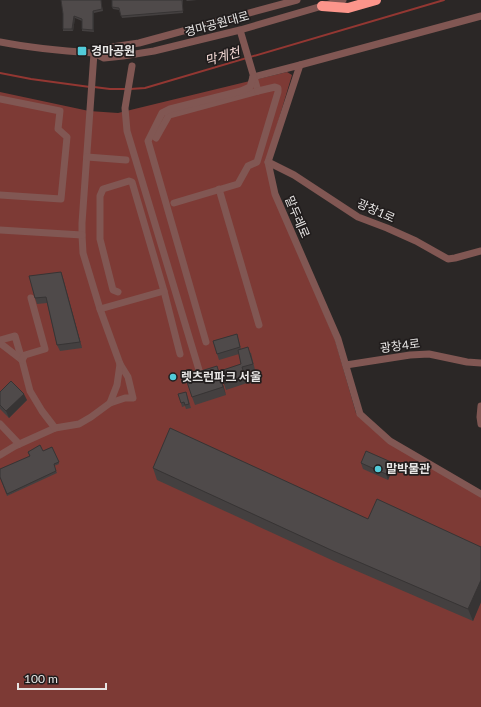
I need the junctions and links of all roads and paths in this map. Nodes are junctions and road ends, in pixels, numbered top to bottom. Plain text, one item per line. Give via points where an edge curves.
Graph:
1 (297, 0) edge
2 (343, 0) edge
3 (376, 0) edge
4 (322, 6) junction
5 (481, 16) edge
6 (240, 30) junction
7 (0, 42) edge
8 (94, 53) junction
9 (300, 65) junction
10 (132, 66) dead end
11 (253, 74) junction
12 (258, 91) junction
13 (0, 99) edge
14 (156, 138) dead end
15 (87, 157) junction
16 (126, 160) dead end
17 (268, 162) junction
18 (219, 189) junction
19 (0, 195) edge
20 (174, 202) dead end
21 (0, 230) edge
22 (82, 235) junction
23 (481, 251) edge
24 (164, 291) junction
25 (118, 292) dead end
26 (31, 298) dead end
27 (100, 310) junction
28 (260, 325) dead end
29 (0, 342) edge
30 (206, 342) dead end
31 (180, 354) dead end
32 (22, 360) junction
33 (481, 363) edge
34 (120, 364) junction
35 (346, 365) junction
36 (202, 380) edge
37 (110, 404) junction
38 (481, 406) edge
39 (0, 424) edge
40 (481, 424) edge
41 (55, 428) junction
42 (19, 444) junction
43 (0, 455) edge
44 (481, 494) edge

1 - 8 street, 경마공원대로 via 154,39 105,48
2 - 4 street, 경마공원대로
3 - 4 highway via 348,8
4 - 6 street, 경마공원대로
5 - 9 street
6 - 8 street, 경마공원대로 via 139,54 104,58
6 - 11 street
7 - 8 street, 경마공원대로
8 - 15 street
9 - 11 street
9 - 17 street
10 - 36 street via 126,108 127,131
11 - 12 street
11 - 30 street via 250,87 162,113 148,141
12 - 14 street via 169,115
12 - 18 street via 278,88 258,162 248,166 238,184
13 - 19 street via 60,111 58,129 66,137 61,199
15 - 16 street
15 - 22 street
17 - 23 street, 광창1로 via 294,175 358,217 409,238 448,259
17 - 35 street, 말두레로 via 275,194 338,339
18 - 20 street
18 - 28 street
21 - 22 street
22 - 27 street via 83,253
24 - 25 street via 132,182 129,181 103,189 100,196 100,239 113,290
24 - 27 street
24 - 31 street
26 - 32 street via 45,349 25,355
27 - 34 street
29 - 32 street
29 - 32 street via 15,336
32 - 41 street via 30,391
33 - 35 street, 광창4로 via 429,354
34 - 37 street via 117,386
34 - 37 street via 128,377 133,398 125,398
35 - 44 street, 말두레로 via 360,414 390,441
37 - 41 street via 79,424
38 - 40 street
39 - 42 street
41 - 42 street
42 - 43 street

